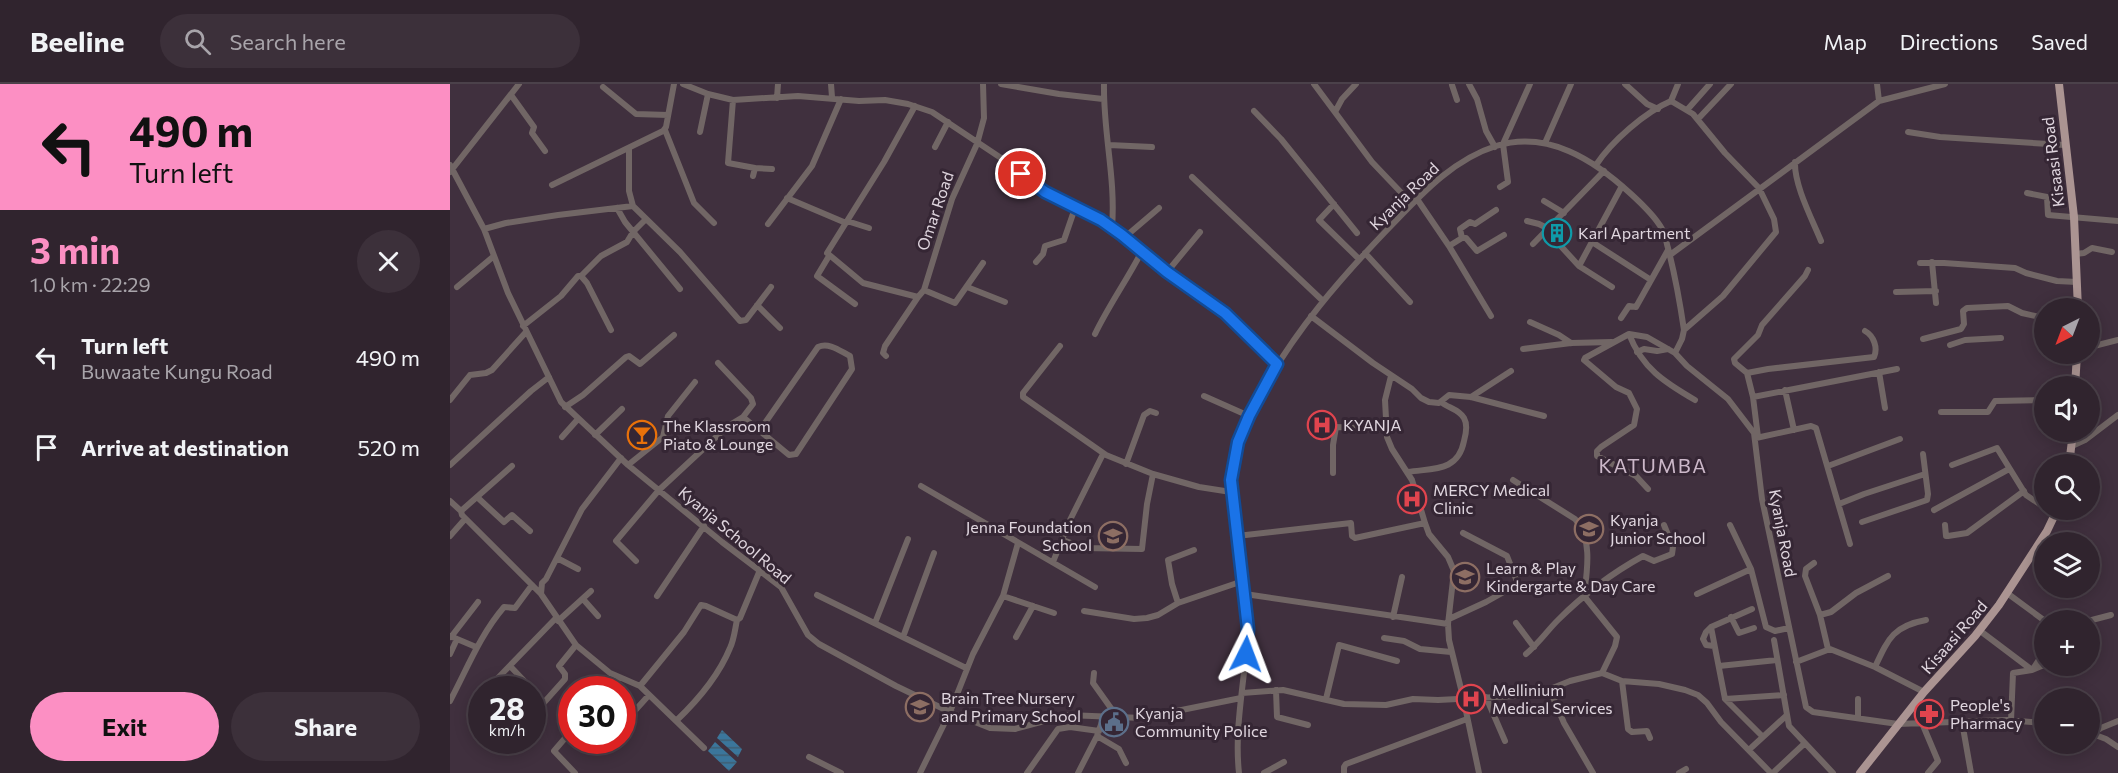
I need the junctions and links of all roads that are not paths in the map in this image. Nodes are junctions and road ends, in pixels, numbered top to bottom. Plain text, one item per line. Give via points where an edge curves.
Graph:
1 (519, 84) edge
2 (675, 84) edge
3 (683, 84) edge
4 (778, 84) edge
5 (831, 84) edge
6 (983, 84) edge
7 (1001, 84) edge
8 (1104, 84) edge
9 (1314, 84) edge
10 (1356, 84) edge
11 (1454, 84) edge
12 (1469, 84) edge
13 (1530, 84) edge
14 (1572, 84) edge
15 (1625, 84) edge
16 (1678, 84) edge
17 (1710, 84) edge
18 (1731, 84) edge
19 (1877, 84) edge
20 (1945, 84) edge
21 (2059, 84) edge
22 (603, 87) dead end
23 (699, 87) edge
24 (708, 94) junction
25 (511, 95) junction
26 (832, 97) junction
27 (777, 98) junction
28 (841, 99) junction
29 (1103, 99) junction
30 (733, 100) junction
31 (1457, 100) dead end
32 (1671, 101) junction
33 (1879, 101) junction
34 (1647, 104) junction
35 (915, 106) junction
36 (1658, 109) junction
37 (1687, 110) junction
38 (1254, 111) dead end
39 (1335, 112) junction
40 (668, 115) junction
41 (1643, 119) junction
42 (1698, 119) junction
43 (948, 122) junction
44 (665, 130) junction
45 (700, 132) dead end
46 (1908, 132) dead end
47 (1545, 143) junction
48 (977, 144) junction
49 (1503, 144) junction
50 (2065, 144) junction
51 (1109, 145) junction
52 (935, 147) dead end
53 (1152, 147) dead end
54 (1495, 147) junction
55 (629, 149) junction
56 (545, 151) dead end
57 (1795, 162) junction
58 (1596, 165) junction
59 (755, 168) junction
60 (451, 169) edge
61 (772, 169) dead end
62 (1604, 171) junction
63 (753, 176) dead end
64 (1192, 177) dead end
65 (552, 185) dead end
66 (1622, 186) junction
67 (1500, 187) dead end
68 (1759, 188) junction
69 (2027, 193) dead end
70 (787, 198) junction
71 (1544, 201) dead end
72 (1414, 202) junction
73 (1334, 204) junction
74 (633, 206) junction
75 (1159, 207) dead end
76 (617, 208) junction
77 (1076, 208) junction
78 (1496, 210) dead end
79 (1564, 213) junction
80 (2074, 217) junction
81 (646, 219) junction
82 (1527, 221) dead end
83 (2118, 221) edge
84 (847, 222) junction
85 (714, 223) dead end
86 (768, 224) dead end
87 (1112, 227) junction
88 (869, 228) dead end
89 (484, 229) junction
90 (1548, 230) junction
91 (633, 232) junction
92 (1200, 232) dead end
93 (1357, 233) dead end
94 (1504, 236) dead end
95 (1125, 237) junction
96 (1461, 238) junction
97 (1821, 241) dead end
98 (1592, 242) junction
99 (1533, 244) dead end
100 (1449, 246) junction
101 (1142, 251) junction
102 (2112, 252) dead end
103 (1365, 253) junction
104 (1669, 253) junction
105 (2075, 254) junction
106 (494, 256) junction
107 (829, 256) junction
108 (1359, 259) junction
109 (983, 262) dead end
110 (1036, 262) dead end
111 (1932, 262) junction
112 (1920, 263) dead end
113 (1579, 266) junction
114 (1808, 270) dead end
115 (1167, 272) junction
116 (581, 276) junction
117 (1651, 280) junction
118 (2077, 282) junction
119 (457, 287) dead end
120 (771, 287) dead end
121 (967, 287) junction
122 (1612, 287) dead end
123 (680, 289) dead end
124 (924, 290) junction
125 (1936, 291) junction
126 (1896, 292) dead end
127 (918, 297) junction
128 (2078, 298) edge
129 (1323, 301) junction
130 (1005, 302) dead end
131 (1410, 302) dead end
132 (855, 303) dead end
133 (1936, 303) dead end
134 (757, 305) junction
135 (1311, 316) junction
136 (1491, 316) dead end
137 (2034, 316) edge
138 (1621, 318) dead end
139 (1530, 322) dead end
140 (780, 328) dead end
141 (1961, 328) junction
142 (524, 329) junction
143 (611, 330) dead end
144 (1684, 330) junction
145 (1865, 331) dead end
146 (1095, 334) dead end
147 (1629, 334) junction
148 (674, 335) dead end
149 (2001, 338) dead end
150 (1923, 339) dead end
151 (1965, 340) junction
152 (2118, 340) edge
153 (1613, 342) junction
154 (1571, 343) junction
155 (2100, 344) edge
156 (1950, 345) dead end
157 (1060, 346) dead end
158 (1668, 349) junction
159 (1523, 350) dead end
160 (1637, 352) junction
161 (1675, 353) junction
162 (886, 356) dead end
163 (1874, 357) junction
164 (718, 363) dead end
165 (1277, 364) junction
166 (1897, 369) dead end
167 (1510, 371) dead end
168 (1877, 372) junction
169 (1747, 373) junction
170 (1392, 376) junction
171 (549, 377) junction
172 (695, 382) dead end
173 (1785, 390) junction
174 (1204, 396) dead end
175 (1471, 397) junction
176 (1753, 397) junction
177 (450, 400) edge
178 (1695, 400) dead end
179 (2034, 400) edge
180 (1441, 402) junction
181 (565, 406) junction
182 (1885, 408) dead end
183 (622, 409) dead end
184 (1941, 412) dead end
185 (1156, 413) dead end
186 (2118, 415) edge
187 (1249, 416) junction
188 (1544, 416) dead end
189 (743, 417) junction
190 (578, 419) junction
191 (1385, 429) junction
192 (760, 430) junction
193 (1794, 430) junction
194 (595, 435) junction
195 (562, 437) dead end
196 (1757, 437) junction
197 (1900, 439) dead end
198 (2072, 442) edge
199 (2072, 446) junction
200 (1103, 454) junction
201 (1923, 454) dead end
202 (2071, 454) edge
203 (621, 458) junction
204 (1126, 464) junction
205 (450, 465) edge
206 (628, 465) junction
207 (1952, 465) dead end
208 (512, 466) dead end
209 (1828, 466) junction
210 (2009, 469) junction
211 (1408, 472) junction
212 (1333, 473) dead end
213 (1154, 474) junction
214 (1925, 474) junction
215 (1513, 480) dead end
216 (921, 486) dead end
217 (1648, 489) dead end
218 (659, 490) junction
219 (2024, 491) junction
220 (1231, 492) junction
221 (477, 497) junction
222 (450, 501) edge
223 (2034, 501) edge
224 (1839, 504) junction
225 (1934, 510) dead end
226 (461, 511) junction
227 (465, 519) junction
228 (2051, 520) edge
229 (1862, 522) dead end
230 (1425, 523) junction
231 (1664, 525) dead end
232 (1730, 525) dead end
233 (1945, 525) dead end
234 (704, 526) junction
235 (530, 531) dead end
236 (1463, 533) dead end
237 (450, 536) edge
238 (1237, 536) junction
239 (908, 539) dead end
240 (1063, 540) junction
241 (1018, 543) junction
242 (1850, 544) dead end
243 (1194, 550) dead end
244 (934, 553) dead end
245 (557, 558) junction
246 (636, 561) dead end
247 (1053, 562) junction
248 (1814, 563) dead end
249 (578, 569) dead end
250 (1751, 569) junction
251 (760, 570) junction
252 (1888, 576) dead end
253 (1402, 577) dead end
254 (1243, 581) junction
255 (532, 585) junction
256 (1095, 587) dead end
257 (591, 591) dead end
258 (2007, 593) junction
259 (541, 594) junction
260 (1245, 594) junction
261 (1697, 594) dead end
262 (817, 595) dead end
263 (657, 596) dead end
264 (1003, 596) junction
265 (1584, 596) junction
266 (583, 598) junction
267 (478, 602) dead end
268 (1178, 603) junction
269 (1033, 606) junction
270 (1752, 609) dead end
271 (1084, 611) dead end
272 (1054, 613) dead end
273 (2034, 613) edge
274 (1820, 615) junction
275 (2111, 615) dead end
276 (598, 616) dead end
277 (1393, 617) junction
278 (1731, 617) junction
279 (2100, 618) edge
280 (557, 619) junction
281 (737, 620) junction
282 (1926, 620) dead end
283 (1449, 621) junction
284 (875, 623) junction
285 (1516, 623) dead end
286 (1712, 627) junction
287 (1754, 628) dead end
288 (1789, 628) junction
289 (1979, 630) junction
290 (453, 637) edge
291 (903, 637) junction
292 (1016, 637) dead end
293 (1384, 638) dead end
294 (1774, 640) dead end
295 (576, 645) junction
296 (1714, 645) junction
297 (476, 647) junction
298 (1534, 647) junction
299 (1828, 649) junction
300 (1451, 652) junction
301 (450, 654) edge
302 (1526, 654) dead end
303 (1777, 660) junction
304 (1397, 661) dead end
305 (1796, 662) junction
306 (510, 666) junction
307 (1719, 666) junction
308 (1875, 666) junction
309 (2034, 667) edge
310 (966, 668) junction
311 (2032, 670) junction
312 (1094, 673) dead end
313 (1602, 673) junction
314 (500, 676) edge
315 (520, 676) edge
316 (616, 676) edge
317 (1622, 681) junction
318 (636, 684) edge
319 (640, 686) junction
320 (1276, 690) junction
321 (1550, 690) junction
322 (1924, 692) junction
323 (649, 695) junction
324 (1784, 695) junction
325 (1242, 696) junction
326 (1463, 697) junction
327 (1486, 697) junction
328 (1326, 699) junction
329 (1725, 699) junction
330 (1858, 699) dead end
331 (546, 700) edge
332 (450, 701) edge
333 (636, 709) edge
334 (950, 712) junction
335 (1787, 715) junction
336 (1104, 716) junction
337 (1118, 718) junction
338 (1858, 718) junction
339 (1467, 719) junction
340 (2011, 721) junction
341 (2118, 721) edge
342 (676, 722) junction
343 (1962, 722) junction
344 (2034, 722) edge
345 (1922, 723) junction
346 (1898, 724) junction
347 (1308, 725) dead end
348 (2100, 729) edge
349 (1098, 734) junction
350 (1763, 736) junction
351 (1650, 738) dead end
352 (2100, 738) edge
353 (1505, 741) dead end
354 (1805, 743) junction
355 (558, 746) edge
356 (1752, 747) dead end
357 (2118, 747) edge
358 (704, 748) dead end
359 (809, 757) dead end
360 (1284, 762) dead end
361 (1126, 763) dead end
362 (1686, 769) dead end
363 (1828, 771) edge
364 (1773, 772) edge
365 (575, 773) edge
366 (841, 773) edge
367 (920, 773) edge
368 (1027, 773) edge
369 (1078, 773) edge
370 (1239, 773) edge
371 (1264, 773) edge
372 (1344, 773) edge
373 (1479, 773) edge
374 (1593, 773) edge
375 (1679, 773) edge
376 (1860, 773) edge
377 (1928, 773) edge
378 (1971, 773) edge

1 - 25 street
2 - 40 street
3 - 23 street
4 - 27 street
5 - 26 street
6 - 48 street, Omar Road via 984,118
7 - 29 street
8 - 29 street
9 - 39 street
10 - 39 street
11 - 31 street
12 - 54 street via 1485,131
13 - 49 street
14 - 47 street
15 - 34 street
16 - 32 street
17 - 37 street
18 - 42 street
19 - 33 street
20 - 33 street
21 - 50 main road, Kisaasi Road
22 - 40 street via 636,114
23 - 24 street
24 - 30 street
24 - 45 street
25 - 56 street via 534,127 532,133
25 - 60 street
26 - 27 street
26 - 28 street
27 - 30 street
28 - 35 street via 885,100
28 - 70 street via 812,166
29 - 51 street
30 - 59 street via 728,163
32 - 36 street
32 - 37 street
33 - 57 street
34 - 36 street
34 - 41 street
35 - 43 street
35 - 84 street
36 - 41 street
37 - 42 street
38 - 73 street
39 - 72 street via 1372,162
40 - 44 street
41 - 58 street via 1607,149
42 - 68 street
43 - 48 street
43 - 52 street
44 - 55 street
44 - 85 street via 694,203
46 - 50 street
47 - 49 street, Kyanja Road
47 - 58 street, Kyanja Road
48 - 77 street via 1045,192
48 - 124 street, Omar Road via 952,199
49 - 54 street, Kyanja Road
49 - 67 street via 1508,182
50 - 80 main road, Kisaasi Road
51 - 53 street
51 - 87 street via 1114,194
54 - 72 street, Kyanja Road via 1447,172
55 - 65 street
55 - 74 street
57 - 68 street
57 - 97 street
58 - 62 street, Kyanja Road
59 - 61 street
59 - 63 street
60 - 89 street, Kyanja School Road
62 - 66 street, Kyanja Road
62 - 79 street
64 - 129 street
66 - 98 street
66 - 104 street, Kyanja Road via 1658,223
68 - 104 street
68 - 144 street via 1776,232 1724,296
69 - 80 street via 2046,196 2048,215
70 - 84 street
70 - 86 street
71 - 79 street
72 - 100 street
72 - 103 street, Kyanja Road
73 - 93 street
73 - 108 street via 1319,220
74 - 76 street
74 - 81 street
75 - 95 street
76 - 89 street
76 - 91 street
77 - 87 street
77 - 110 street via 1064,240 1045,246
78 - 96 street via 1460,229
79 - 90 street
80 - 83 street
80 - 105 main road, Kisaasi Road
81 - 91 street
81 - 134 street via 740,321 746,320
82 - 90 street
84 - 88 street
84 - 107 street
87 - 95 street
89 - 106 street, Kyanja School Road
90 - 99 street
90 - 113 street
91 - 116 street via 627,242 601,256
91 - 123 street
92 - 115 street
94 - 96 street via 1477,251 1466,238
95 - 101 street
96 - 100 street
98 - 113 street
98 - 117 street
100 - 136 street
101 - 115 street
101 - 146 street
102 - 105 street via 2092,248
103 - 108 street, Kyanja Road
103 - 131 street
104 - 117 street
104 - 144 street, Kyanja Road
105 - 118 main road, Kisaasi Road
106 - 119 street
106 - 142 street, Kyanja School Road
107 - 127 street via 864,283
107 - 132 street via 817,276
108 - 129 street, Kyanja Road
109 - 121 street
111 - 112 street
111 - 118 street via 2015,268 2057,281
111 - 125 street
113 - 122 street
114 - 169 street via 1758,335 1735,357 1735,363
115 - 165 street via 1225,313
116 - 142 street
116 - 143 street
117 - 138 street via 1636,307 1629,306
118 - 128 main road, Kisaasi Road
120 - 134 street
121 - 124 street via 955,303
121 - 130 street
124 - 127 street
125 - 126 street
125 - 133 street
127 - 162 street via 885,346
129 - 135 street, Kyanja Road
134 - 140 street
135 - 165 street, Kyanja Road
135 - 170 street
137 - 141 street via 2008,306 1967,308
139 - 154 street
141 - 150 street
141 - 151 street
142 - 171 street, Kyanja School Road
142 - 177 street via 492,370 470,375
144 - 161 street
145 - 163 street via 1875,345
147 - 153 street
147 - 158 street, Kyanja Road via 1647,337
147 - 160 street
148 - 181 street via 640,364 626,357 583,396
149 - 151 street
151 - 156 street
152 - 155 street
153 - 154 street
153 - 217 street via 1584,360 1632,396 1637,418 1629,429 1597,453 1636,476
154 - 159 street
157 - 200 street via 1022,396
158 - 160 street
158 - 161 street, Kyanja Road
160 - 178 street via 1662,379
161 - 196 street, Kyanja Road via 1728,399
163 - 168 street
163 - 169 street
164 - 189 street via 753,401
165 - 187 street, Kyanja Road
166 - 168 street
167 - 175 street
168 - 173 street
168 - 182 street
169 - 176 street
170 - 180 street via 1425,400
170 - 191 street via 1386,393
171 - 181 street, Kyanja School Road
171 - 205 street
172 - 206 street via 668,416 663,437
173 - 176 street
173 - 193 street
174 - 187 street
175 - 180 street via 1449,395
175 - 188 street
176 - 196 street
179 - 184 street via 1995,401 1988,412
180 - 211 street via 1461,413 1466,421 1462,451 1449,465
181 - 190 street, Kyanja School Road
183 - 194 street
185 - 204 street via 1144,415
186 - 199 street
187 - 220 street, Kyanja Road via 1238,442
189 - 192 street
189 - 218 street via 728,426
190 - 194 street, Kyanja School Road
190 - 195 street
191 - 211 street via 1389,444
191 - 212 street via 1336,427
192 - 192 street via 818,348 829,345 850,356 852,369 796,454 789,455
193 - 196 street
193 - 209 street via 1816,428
194 - 203 street, Kyanja School Road
196 - 288 street, Kyanja Road via 1762,499
197 - 209 street
198 - 199 main road
199 - 202 main road
200 - 204 street
200 - 240 street
201 - 214 street
203 - 206 street, Kyanja School Road
203 - 245 street via 582,509
204 - 213 street
206 - 218 street, Kyanja School Road
207 - 210 street via 1996,447
208 - 221 street
209 - 224 street
210 - 219 street
210 - 225 street
211 - 230 street
213 - 220 street
213 - 240 street via 1142,550 1084,548
214 - 224 street
214 - 229 street via 1928,500
215 - 265 street via 1580,523 1587,548
216 - 241 street
218 - 234 street, Kyanja School Road
218 - 246 street via 616,540
219 - 223 street
219 - 233 street via 1967,533 1946,536
220 - 238 street, Kyanja Road
221 - 226 street
221 - 235 street via 504,522 512,515
222 - 226 street
224 - 242 street
226 - 227 street
227 - 237 street
227 - 255 street
228 - 258 main road, Kisaasi Road
230 - 238 street via 1355,538 1350,523
230 - 283 street via 1453,567
231 - 265 street via 1672,554 1654,561 1643,556
232 - 250 street
234 - 251 street, Kyanja School Road
234 - 263 street
236 - 283 street via 1507,556 1518,584
238 - 254 street, Kyanja Road
239 - 284 street
240 - 247 street
241 - 247 street
241 - 264 street
243 - 268 street via 1168,560
244 - 291 street
245 - 249 street
245 - 259 street via 542,583
247 - 256 street
248 - 274 street via 1806,569 1805,576
250 - 261 street
250 - 288 street via 1766,627 1775,631
251 - 281 street
251 - 334 street, Kyanja School Road via 784,590 813,640
252 - 274 street
253 - 277 street
254 - 260 street, Kyanja Road
254 - 268 street
255 - 259 street
255 - 297 street via 515,608 502,608
257 - 266 street
258 - 273 street
258 - 289 main road, Kisaasi Road
259 - 280 street
260 - 277 street
260 - 325 street, Kyanja Road via 1248,635
262 - 284 street
264 - 269 street
264 - 310 street
265 - 298 street
265 - 313 street via 1617,637
266 - 276 street
266 - 280 street
267 - 290 street
268 - 271 street via 1158,615 1140,619
269 - 272 street
269 - 292 street
270 - 278 street
274 - 299 street
275 - 279 street
277 - 283 street
278 - 286 street
278 - 287 street via 1739,633
280 - 295 street
280 - 306 street
281 - 319 street via 700,605 684,632
281 - 342 street via 731,647 716,674
282 - 308 street via 1897,631
283 - 300 street
284 - 291 street
285 - 298 street
286 - 296 street
286 - 296 street via 1702,639 1706,645
288 - 305 street, Kyanja Road
289 - 311 street
289 - 322 main road, Kisaasi Road
290 - 297 street
290 - 301 street
291 - 310 street
293 - 300 street via 1425,650
294 - 303 street
295 - 316 street
295 - 331 street via 559,666 565,679
296 - 307 street
297 - 332 street
298 - 302 street
299 - 305 street
299 - 308 street
300 - 326 street
303 - 307 street
303 - 324 street
304 - 328 street via 1339,645
305 - 338 street, Kyanja Road via 1806,707 1813,712
306 - 314 street
306 - 315 street
307 - 329 street
308 - 322 street
309 - 311 street
310 - 334 street
311 - 340 street via 2013,673
312 - 337 street via 1095,686
313 - 317 street
313 - 321 street, Kyanja School Road
317 - 351 street via 1628,729 1647,731
317 - 364 street via 1659,684 1698,695 1721,723
318 - 319 street
319 - 323 street
320 - 325 street, Kyanja School Road
320 - 328 street, Kyanja School Road
320 - 347 street via 1277,717
321 - 327 street, Kyanja School Road via 1535,695
321 - 374 street
322 - 346 main road, Kisaasi Road
323 - 333 street
323 - 342 street
324 - 329 street
324 - 335 street
325 - 337 street, Kyanja School Road via 1142,718
325 - 370 street, Kyanja Road
326 - 327 street, Kyanja School Road
326 - 328 street, Kyanja School Road via 1413,699 1386,705 1351,705
326 - 339 street
327 - 353 street
329 - 350 street
330 - 338 street
334 - 336 street, Kyanja School Road via 978,724 1008,730 1056,716
334 - 367 street
335 - 350 street
335 - 354 street via 1789,726
336 - 337 street, Kyanja School Road
336 - 349 street
338 - 346 street, Kyanja Road
339 - 372 street via 1346,764
339 - 373 street
340 - 343 street, Kyanja Road
340 - 344 street, Kyanja Road
341 - 348 street
342 - 358 street
343 - 345 street, Kyanja Road
343 - 378 street
345 - 346 street, Kyanja Road
345 - 377 street via 1938,761
346 - 376 main road, Kisaasi Road
349 - 361 street via 1119,749
349 - 368 street via 1070,727 1058,729
349 - 369 street
350 - 356 street
352 - 357 street
354 - 363 street
354 - 364 street
355 - 365 street via 554,751
359 - 366 street
360 - 371 street
362 - 375 street

